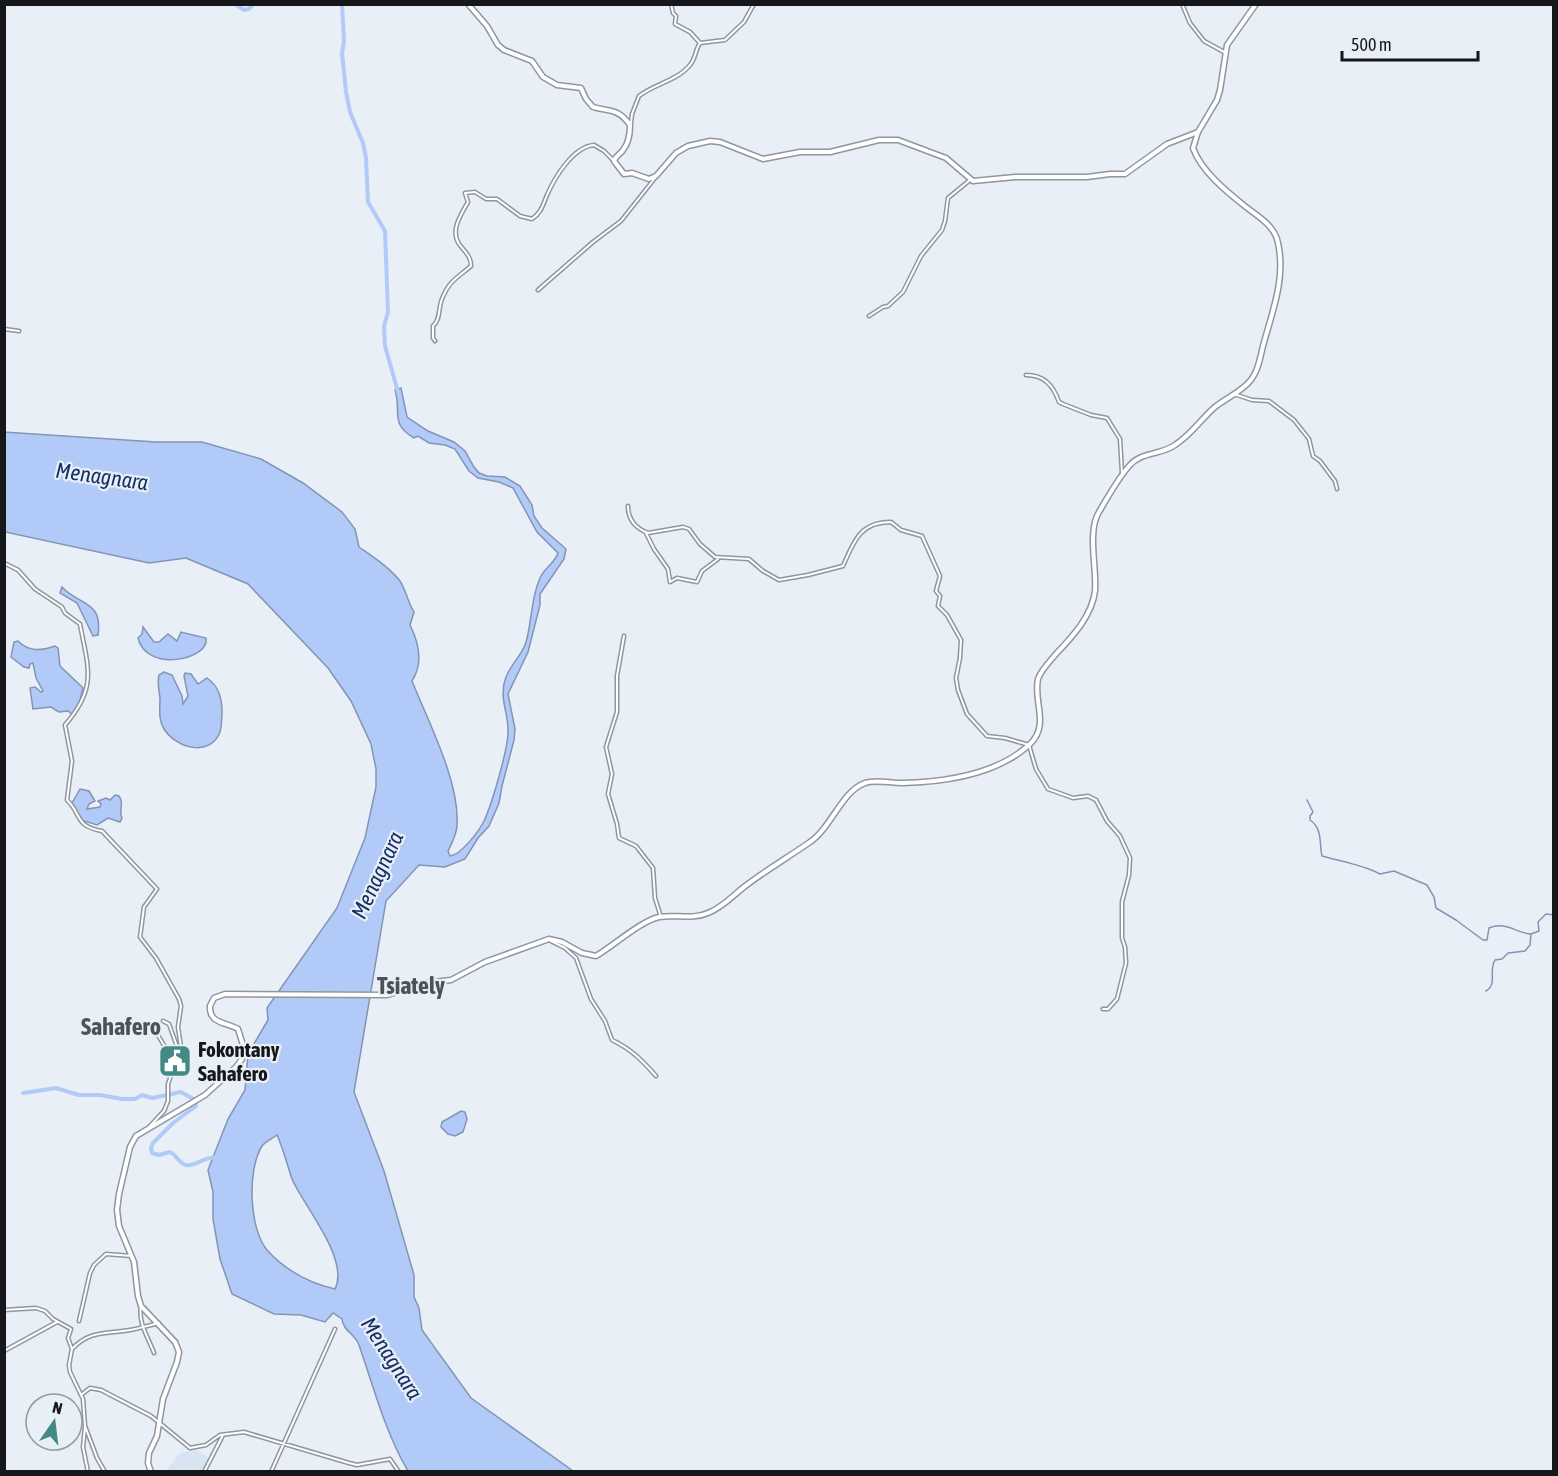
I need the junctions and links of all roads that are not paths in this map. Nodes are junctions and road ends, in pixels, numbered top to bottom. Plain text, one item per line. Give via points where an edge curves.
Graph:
1 (468, 4) edge
2 (671, 4) edge
3 (754, 4) edge
4 (1182, 4) edge
5 (1256, 4) edge
6 (700, 43) junction
7 (1226, 53) junction
8 (630, 125) junction
9 (1198, 132) junction
10 (614, 161) junction
11 (656, 176) junction
12 (970, 180) junction
13 (538, 290) dead end
14 (869, 316) dead end
15 (4, 329) edge
16 (19, 331) dead end
17 (435, 341) dead end
18 (1026, 375) dead end
19 (1234, 394) junction
20 (1120, 478) junction
21 (1337, 489) dead end
22 (628, 506) dead end
23 (645, 532) junction
24 (718, 559) junction
25 (4, 563) edge
26 (624, 636) dead end
27 (1029, 745) junction
28 (661, 917) junction
29 (549, 939) junction
30 (1103, 1009) dead end
31 (164, 1021) dead end
32 (130, 1026) dead end
33 (179, 1052) junction
34 (175, 1064) junction
35 (656, 1076) dead end
36 (150, 1126) junction
37 (132, 1256) junction
38 (141, 1306) junction
39 (4, 1310) edge
40 (79, 1321) dead end
41 (57, 1322) junction
42 (159, 1323) junction
43 (142, 1326) junction
44 (335, 1329) dead end
45 (72, 1349) junction
46 (4, 1351) edge
47 (154, 1353) dead end
48 (79, 1392) edge
49 (84, 1393) edge
50 (84, 1414) edge
51 (160, 1424) junction
52 (86, 1426) junction
53 (223, 1435) junction
54 (284, 1442) junction
55 (88, 1472) edge
56 (105, 1472) edge
57 (151, 1472) edge
58 (204, 1472) edge
59 (271, 1472) edge
60 (399, 1472) edge

1 - 8 main road via 504,50 532,61 543,77 557,85 581,88 590,105 617,112
2 - 6 street via 675,24
3 - 6 street via 744,22 725,40
4 - 7 street via 1204,41
5 - 7 main road via 1232,36
6 - 8 street via 697,55 680,74 639,96
7 - 9 main road via 1217,100
8 - 10 main road via 625,147
9 - 12 main road via 1167,144 1125,174
9 - 19 main road via 1192,148 1198,160 1270,226 1278,243 1279,292 1259,362 1252,378
10 - 11 main road via 624,174 649,179
10 - 17 street via 594,144 578,150 555,179 540,213 532,219 524,218 497,199 465,193 468,202 455,227 458,243 467,252 471,266 456,276 441,299 438,321 433,326
11 - 12 main road via 676,153 710,141 763,159 898,140 946,158
11 - 13 street via 621,221
12 - 14 street via 948,198 942,230 921,256 903,292
15 - 16 street
18 - 20 street via 1044,378 1059,402 1107,418 1121,443
19 - 20 main road via 1212,409 1183,440 1133,461
19 - 21 street via 1269,401 1294,420 1306,433 1313,456 1335,481
20 - 27 main road via 1094,520 1095,591 1091,606 1039,676 1039,734
22 - 23 street via 632,523
23 - 24 street via 689,529
23 - 24 street via 668,569 670,582 677,578 697,582 702,571
24 - 27 street via 749,559 779,580 843,566 857,536 871,525 891,522 901,530 922,536 940,576 938,606 961,640 956,678 964,710 987,736
25 - 33 street via 18,570 35,589 80,624 88,668 86,696 65,725 72,761 67,800 79,822 102,831 157,889 144,907 140,937 179,999
26 - 28 street via 617,676 617,712 606,747 612,774 608,794 619,838 636,846 653,868
27 - 28 main road via 993,767 963,776 862,784 850,793 813,840 720,906 688,918
27 - 30 street via 1048,789 1073,798 1088,796 1096,800 1130,858 1122,902 1126,963 1114,1004
28 - 29 main road via 596,956
29 - 35 street via 576,958 612,1040 638,1055
29 - 36 main road via 486,962 452,980 416,984 394,993 225,994 214,998 210,1011 217,1022 238,1029 242,1059 191,1105
31 - 33 street via 169,1024
32 - 34 street via 155,1030
33 - 34 street
34 - 36 street via 164,1111
36 - 37 main road via 130,1146 117,1204 119,1226
37 - 38 main road
37 - 40 street via 106,1254 94,1265
38 - 42 main road
38 - 43 street
39 - 41 street via 36,1308
41 - 45 street via 71,1329 68,1338
41 - 46 street
42 - 43 street
42 - 51 main road via 179,1352 163,1399
43 - 45 street via 94,1334
43 - 47 street
44 - 54 street
45 - 48 street via 70,1372
49 - 51 street via 90,1388 101,1390
50 - 52 street
51 - 53 street via 190,1448 206,1445
51 - 57 main road via 149,1453
52 - 55 street via 83,1450
52 - 56 street
53 - 54 street via 246,1432
53 - 58 street
54 - 59 street
54 - 60 street via 357,1465 390,1459

